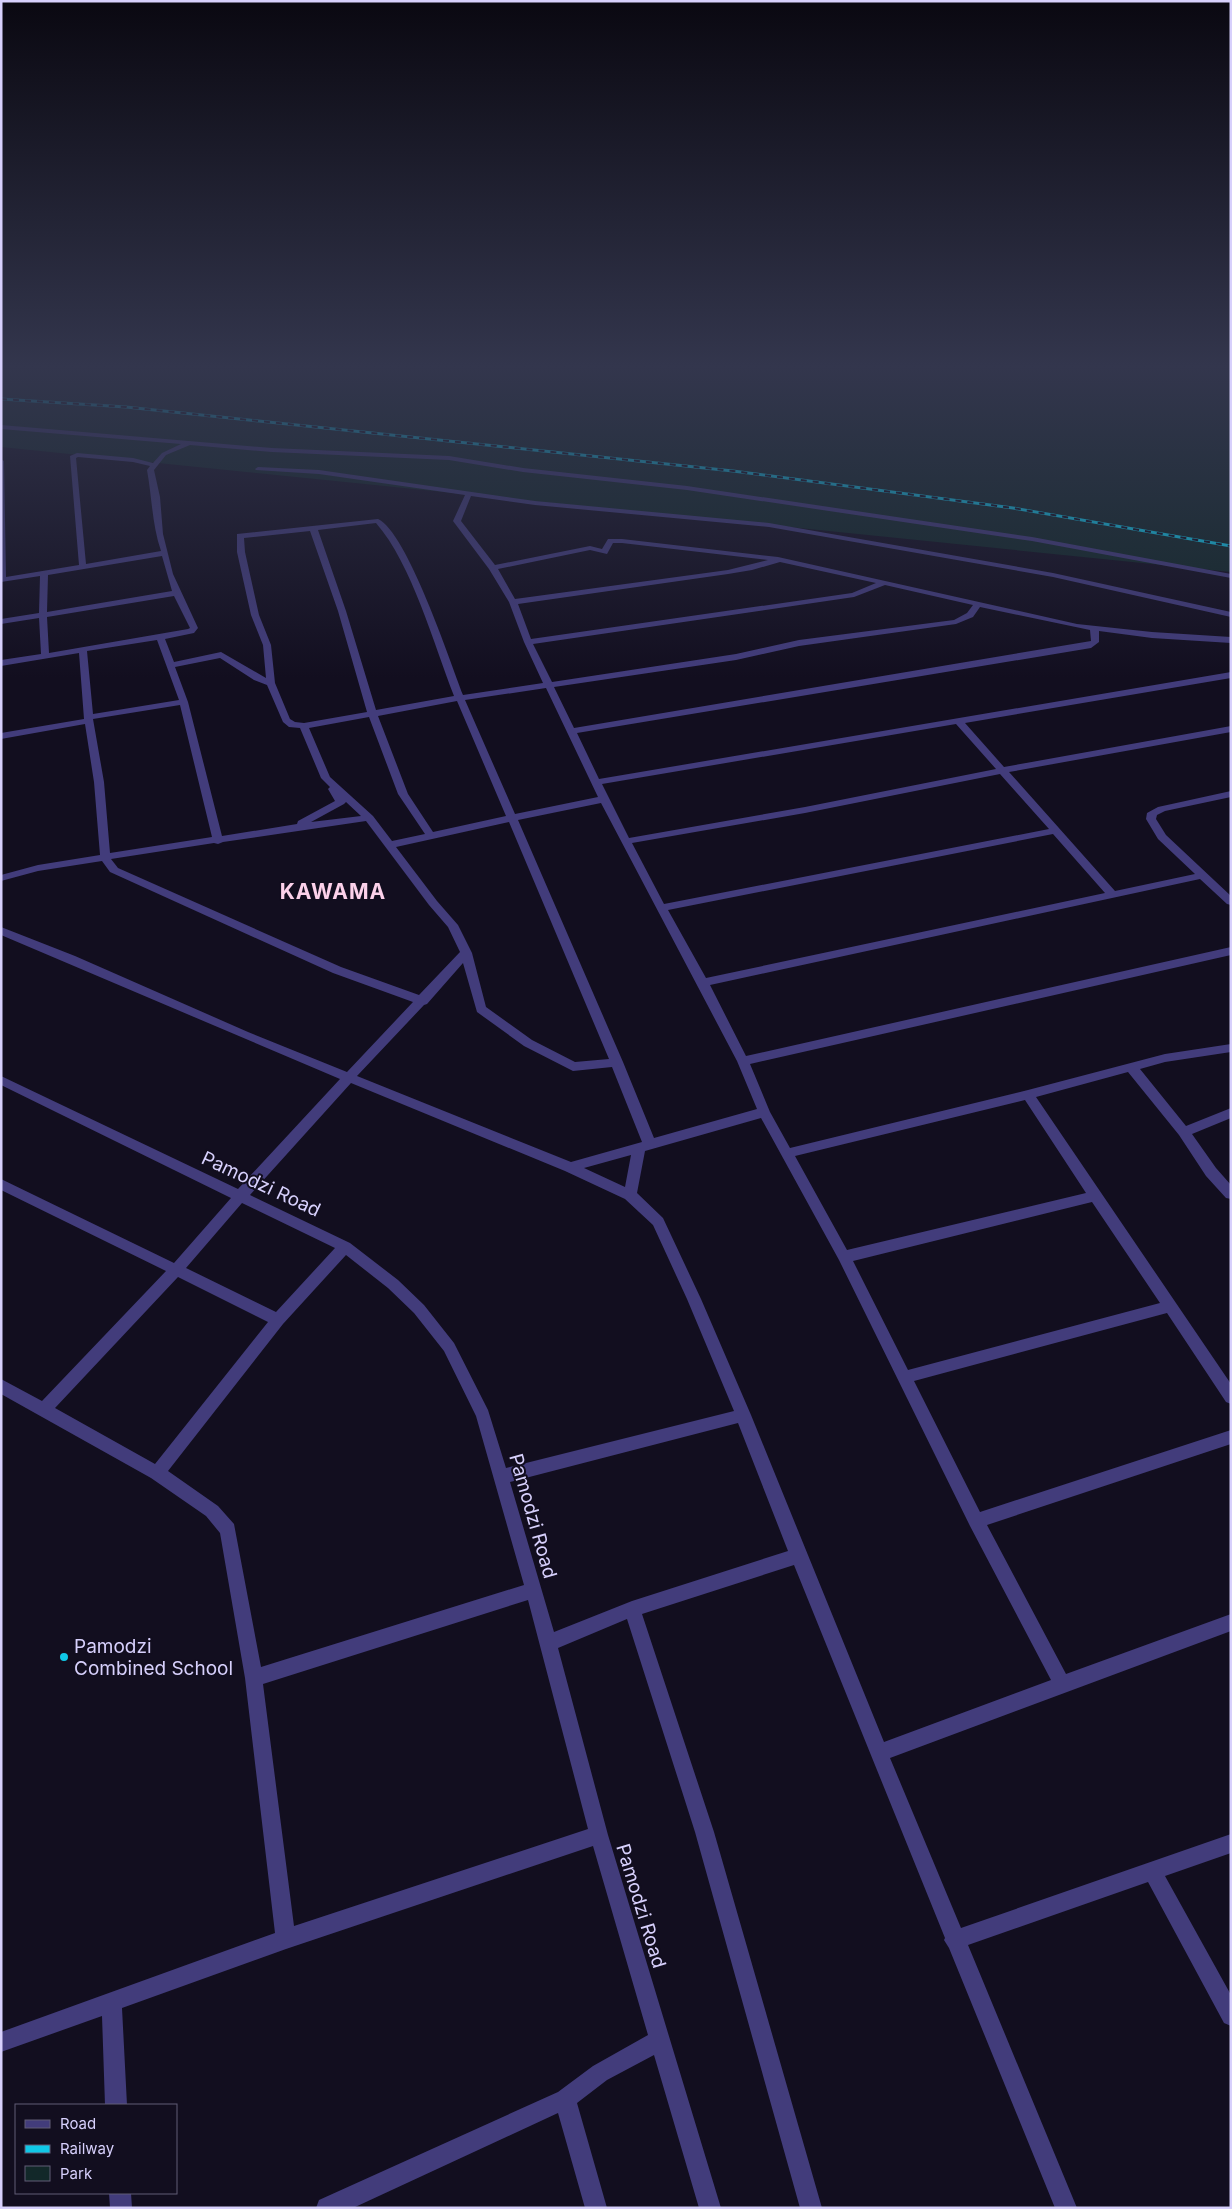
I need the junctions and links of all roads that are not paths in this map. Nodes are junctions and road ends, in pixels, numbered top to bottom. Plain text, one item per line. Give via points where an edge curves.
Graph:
1 (2, 472) edge
2 (73, 472) edge
3 (150, 472) edge
4 (320, 472) edge
5 (542, 472) edge
6 (469, 493) junction
7 (313, 527) junction
8 (165, 553) junction
9 (778, 559) junction
10 (83, 568) junction
11 (493, 568) junction
12 (44, 574) junction
13 (1231, 576) edge
14 (2, 580) edge
15 (884, 583) junction
16 (175, 593) junction
17 (513, 602) junction
18 (977, 605) junction
19 (43, 615) junction
20 (1231, 615) edge
21 (1, 622) edge
22 (1094, 628) junction
23 (160, 637) junction
24 (1231, 640) edge
25 (528, 642) junction
26 (83, 649) junction
27 (45, 655) junction
28 (1, 663) edge
29 (172, 665) junction
30 (1231, 675) edge
31 (271, 683) junction
32 (548, 686) junction
33 (460, 698) junction
34 (184, 702) junction
35 (372, 713) junction
36 (89, 719) junction
37 (958, 722) junction
38 (304, 726) junction
39 (1231, 729) edge
40 (572, 731) junction
41 (1, 736) edge
42 (1000, 771) junction
43 (326, 778) junction
44 (598, 782) junction
45 (1231, 794) edge
46 (604, 799) junction
47 (369, 818) junction
48 (512, 818) junction
49 (296, 827) junction
50 (1054, 831) junction
51 (431, 836) junction
52 (218, 841) junction
53 (627, 841) junction
54 (389, 845) junction
55 (105, 858) junction
56 (1203, 875) junction
57 (1, 878) edge
58 (1112, 894) junction
59 (1231, 902) edge
60 (661, 908) junction
61 (1, 932) edge
62 (1231, 950) edge
63 (466, 953) junction
64 (449, 974) junction
65 (473, 977) junction
66 (703, 983) junction
67 (423, 1001) junction
68 (1231, 1048) edge
69 (743, 1061) junction
70 (617, 1062) junction
71 (1131, 1067) junction
72 (352, 1077) junction
73 (1, 1080) edge
74 (1028, 1095) junction
75 (764, 1112) junction
76 (1231, 1113) edge
77 (1184, 1132) junction
78 (644, 1145) junction
79 (788, 1153) junction
80 (570, 1167) junction
81 (1, 1184) edge
82 (1231, 1194) edge
83 (630, 1195) junction
84 (1094, 1196) junction
85 (240, 1197) junction
86 (345, 1247) junction
87 (844, 1257) junction
88 (177, 1269) junction
89 (1170, 1306) junction
90 (278, 1320) junction
91 (905, 1377) junction
92 (1, 1386) edge
93 (1231, 1397) edge
94 (45, 1409) junction
95 (743, 1415) junction
96 (1231, 1437) edge
97 (157, 1473) junction
98 (502, 1477) junction
99 (976, 1521) junction
100 (798, 1556) junction
101 (534, 1590) junction
102 (632, 1609) junction
103 (1231, 1622) edge
104 (548, 1643) junction
105 (254, 1678) junction
106 (1063, 1686) junction
107 (879, 1754) junction
108 (599, 1835) junction
109 (1231, 1843) edge
110 (1153, 1872) junction
111 (286, 1940) junction
112 (954, 1940) junction
113 (112, 2001) junction
114 (1231, 2016) edge
115 (660, 2040) junction
116 (1, 2042) edge
117 (565, 2099) junction
118 (116, 2104) edge
119 (120, 2194) edge
120 (352, 2203) edge
121 (121, 2208) edge
122 (327, 2208) edge
123 (596, 2208) edge
124 (710, 2208) edge
125 (811, 2208) edge
126 (1066, 2208) edge

1 - 14 street
2 - 10 street
3 - 8 street
4 - 6 street
5 - 13 street via 687,488 1032,539
6 - 11 street via 457,521
6 - 20 street via 535,503 796,530 1053,575
7 - 31 street via 238,537 255,615 267,645
7 - 33 street via 381,522 407,568
7 - 35 street
8 - 10 street
8 - 16 street
9 - 11 street via 613,540 604,552 590,548
9 - 15 street
9 - 17 street via 762,566 728,572
10 - 12 street
11 - 17 street
12 - 14 street
12 - 19 street
15 - 18 street
15 - 25 street via 854,594
16 - 19 street
16 - 23 street via 194,628
17 - 25 street
18 - 22 street
18 - 32 street via 970,615 956,622 799,643
19 - 21 street
19 - 27 street
22 - 24 street
22 - 40 street via 1096,637 1091,646
23 - 26 street
23 - 29 street
25 - 32 street
26 - 27 street
26 - 36 street
27 - 28 street
29 - 31 street via 222,655 257,678
29 - 34 street
30 - 37 street
31 - 38 street via 286,720 292,725
32 - 33 street
32 - 40 street
33 - 35 street
33 - 48 street
34 - 36 street
34 - 52 street
35 - 38 street
35 - 51 street via 403,794
36 - 41 street
36 - 55 street via 99,782
37 - 42 street
37 - 44 street
38 - 43 street
39 - 42 street
40 - 44 street
42 - 50 street
42 - 53 street
43 - 47 street
43 - 49 street via 341,802
44 - 46 street
45 - 56 street via 1152,813 1162,837
46 - 48 street
46 - 53 street
47 - 49 street
47 - 54 street
48 - 51 street
48 - 70 street
49 - 52 street
50 - 58 street
50 - 60 street
51 - 54 street
52 - 55 street
53 - 60 street
54 - 63 street via 453,925
55 - 57 street via 38,868
55 - 67 street via 114,870 128,877 337,970
56 - 58 street
56 - 59 street
58 - 66 street
60 - 66 street
61 - 72 street
62 - 69 street
63 - 64 street
63 - 65 street
64 - 65 street
64 - 67 street
65 - 70 street via 481,1009 528,1043 572,1067
66 - 69 street
67 - 72 street
68 - 71 street
69 - 75 street
70 - 78 street
71 - 74 street
71 - 77 street
72 - 80 street
72 - 85 street via 284,1146
73 - 85 street, Pamodzi Road
74 - 79 street
74 - 84 street
75 - 78 street
75 - 79 street
76 - 77 street
77 - 82 street
78 - 80 street
78 - 83 street
79 - 87 street
80 - 83 street
81 - 88 street
83 - 95 street via 658,1222
84 - 87 street
84 - 89 street
85 - 86 street, Pamodzi Road
85 - 88 street
86 - 90 street
86 - 98 street, Pamodzi Road via 420,1309 449,1347 483,1415
87 - 91 street
88 - 90 street
88 - 94 street
89 - 91 street
89 - 93 street
90 - 97 street
91 - 99 street
92 - 94 street
94 - 97 street
95 - 98 street
95 - 100 street
96 - 99 street
97 - 105 street via 212,1511 228,1530
98 - 101 street, Pamodzi Road
99 - 106 street
100 - 102 street
100 - 107 street
101 - 104 street, Pamodzi Road
101 - 105 street
102 - 104 street
102 - 125 street via 712,1856
103 - 106 street
104 - 108 street, Pamodzi Road
105 - 111 street
106 - 107 street
107 - 112 street
108 - 111 street
108 - 115 street, Pamodzi Road
109 - 110 street
110 - 112 street
110 - 114 street
111 - 113 street
112 - 126 street
113 - 116 street
113 - 118 street
115 - 117 street via 600,2073
115 - 124 street, Pamodzi Road
117 - 120 street
117 - 123 street
119 - 121 street
120 - 122 street

